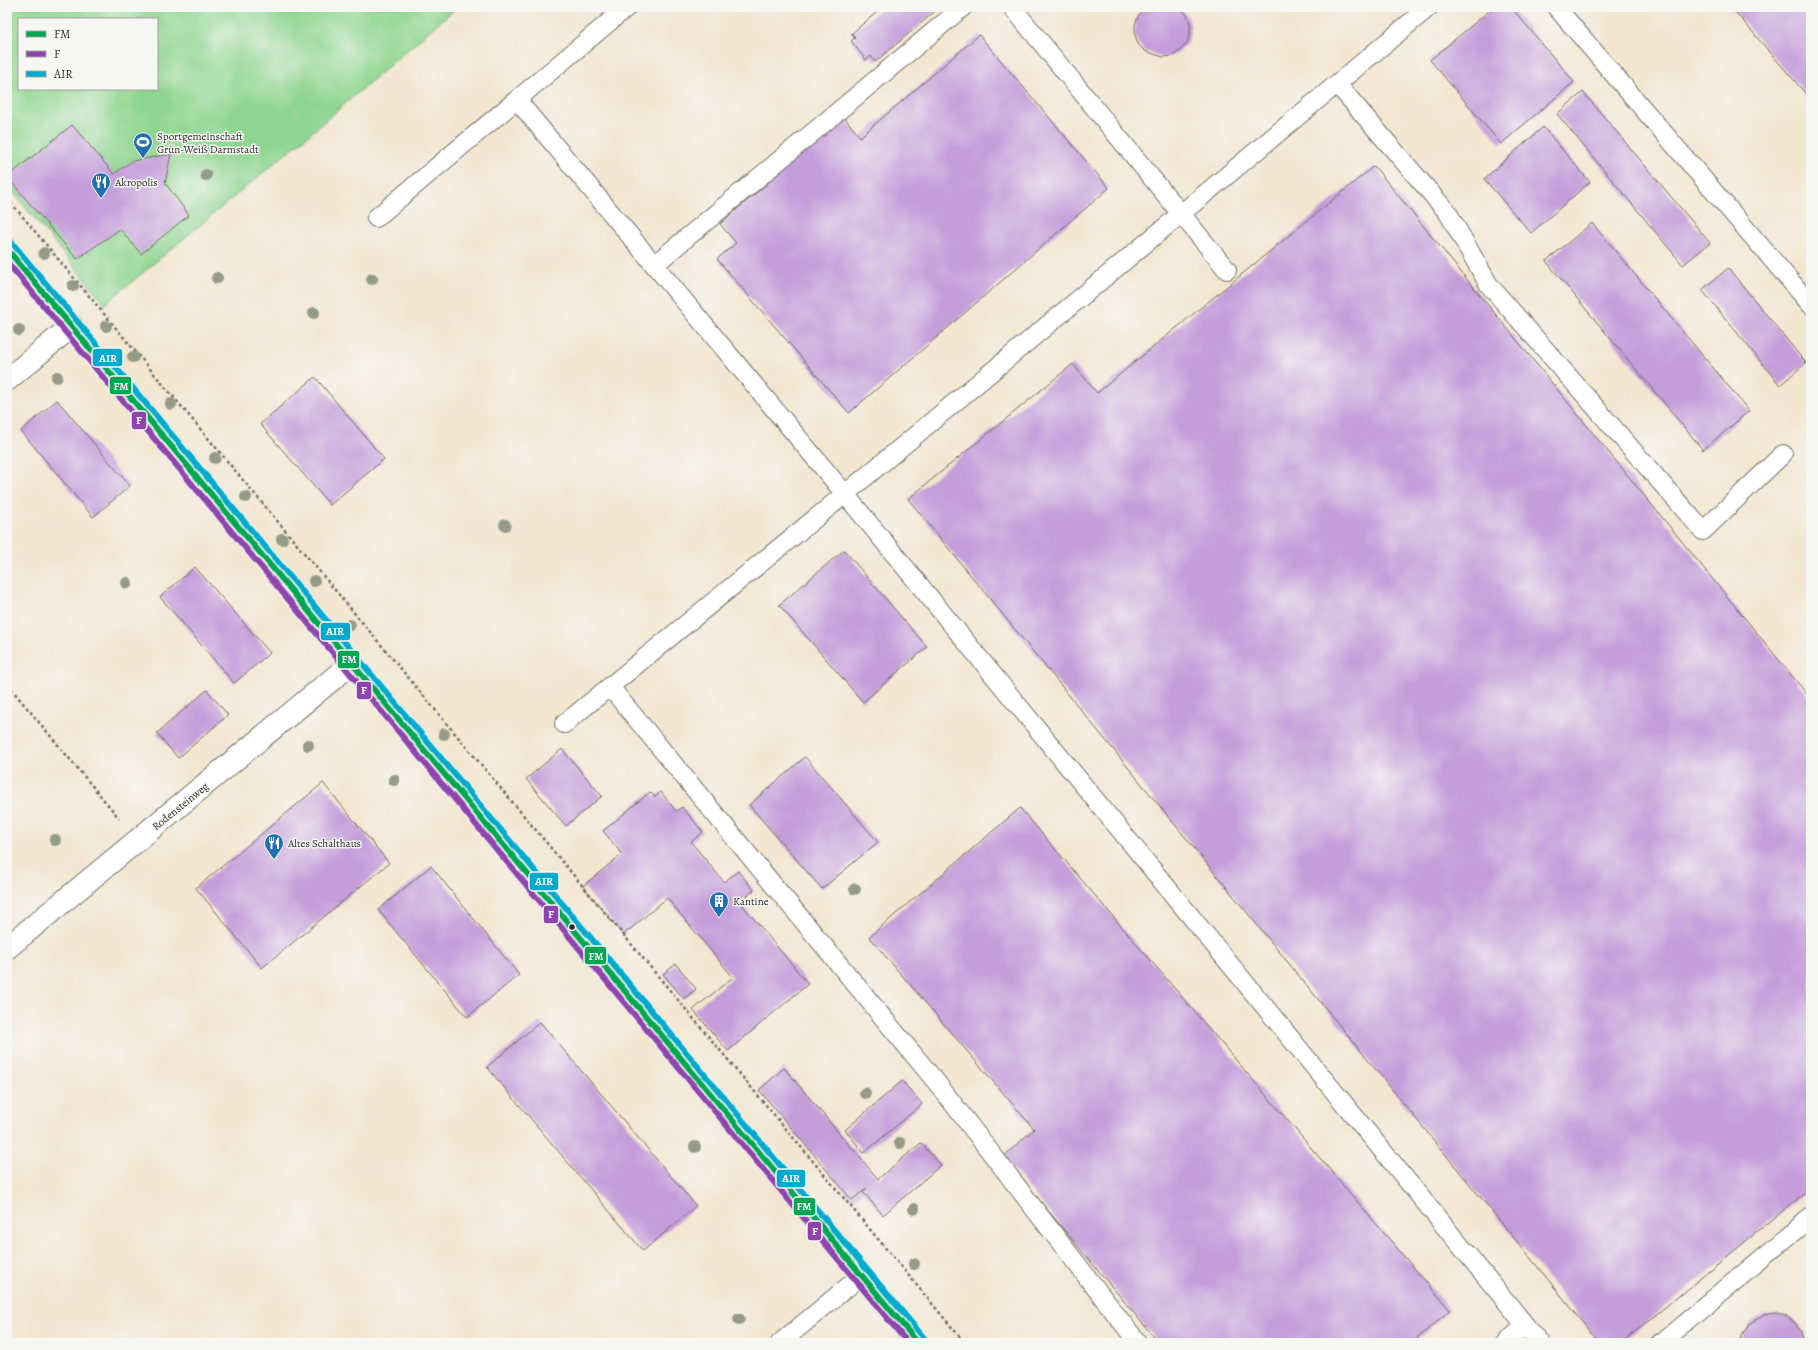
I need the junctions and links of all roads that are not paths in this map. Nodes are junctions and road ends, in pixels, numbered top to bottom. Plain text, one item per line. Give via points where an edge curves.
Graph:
1 (626, 7) edge
2 (963, 7) edge
3 (1012, 7) edge
4 (1429, 7) edge
5 (1556, 7) edge
6 (1337, 84) junction
7 (517, 100) junction
8 (1181, 214) junction
9 (376, 218) dead end
10 (7, 249) edge
11 (654, 266) junction
12 (1227, 270) dead end
13 (1811, 305) edge
14 (72, 326) junction
15 (7, 380) edge
16 (1783, 454) dead end
17 (845, 494) junction
18 (352, 663) junction
19 (610, 687) junction
20 (564, 724) dead end
21 (7, 948) edge
22 (1811, 1217) edge
23 (862, 1275) junction
24 (1525, 1326) junction
25 (780, 1343) edge
26 (918, 1343) edge
27 (1138, 1343) edge
28 (1505, 1343) edge
29 (1540, 1343) edge
30 (1661, 1343) edge

1 - 7 lane
2 - 11 lane
3 - 8 lane
4 - 6 lane
5 - 13 lane
6 - 8 lane
6 - 16 lane via 1448,213 1489,285 1703,530
7 - 9 lane
7 - 11 lane
8 - 12 lane
8 - 17 lane
10 - 14 main road
11 - 17 lane
14 - 15 main road
14 - 18 main road
17 - 19 lane
17 - 24 lane
18 - 21 main road, Rodensteinweg
18 - 23 main road
19 - 20 lane
19 - 27 lane via 937,1084
22 - 30 lane
23 - 25 lane
23 - 26 main road
24 - 28 lane
24 - 29 lane

